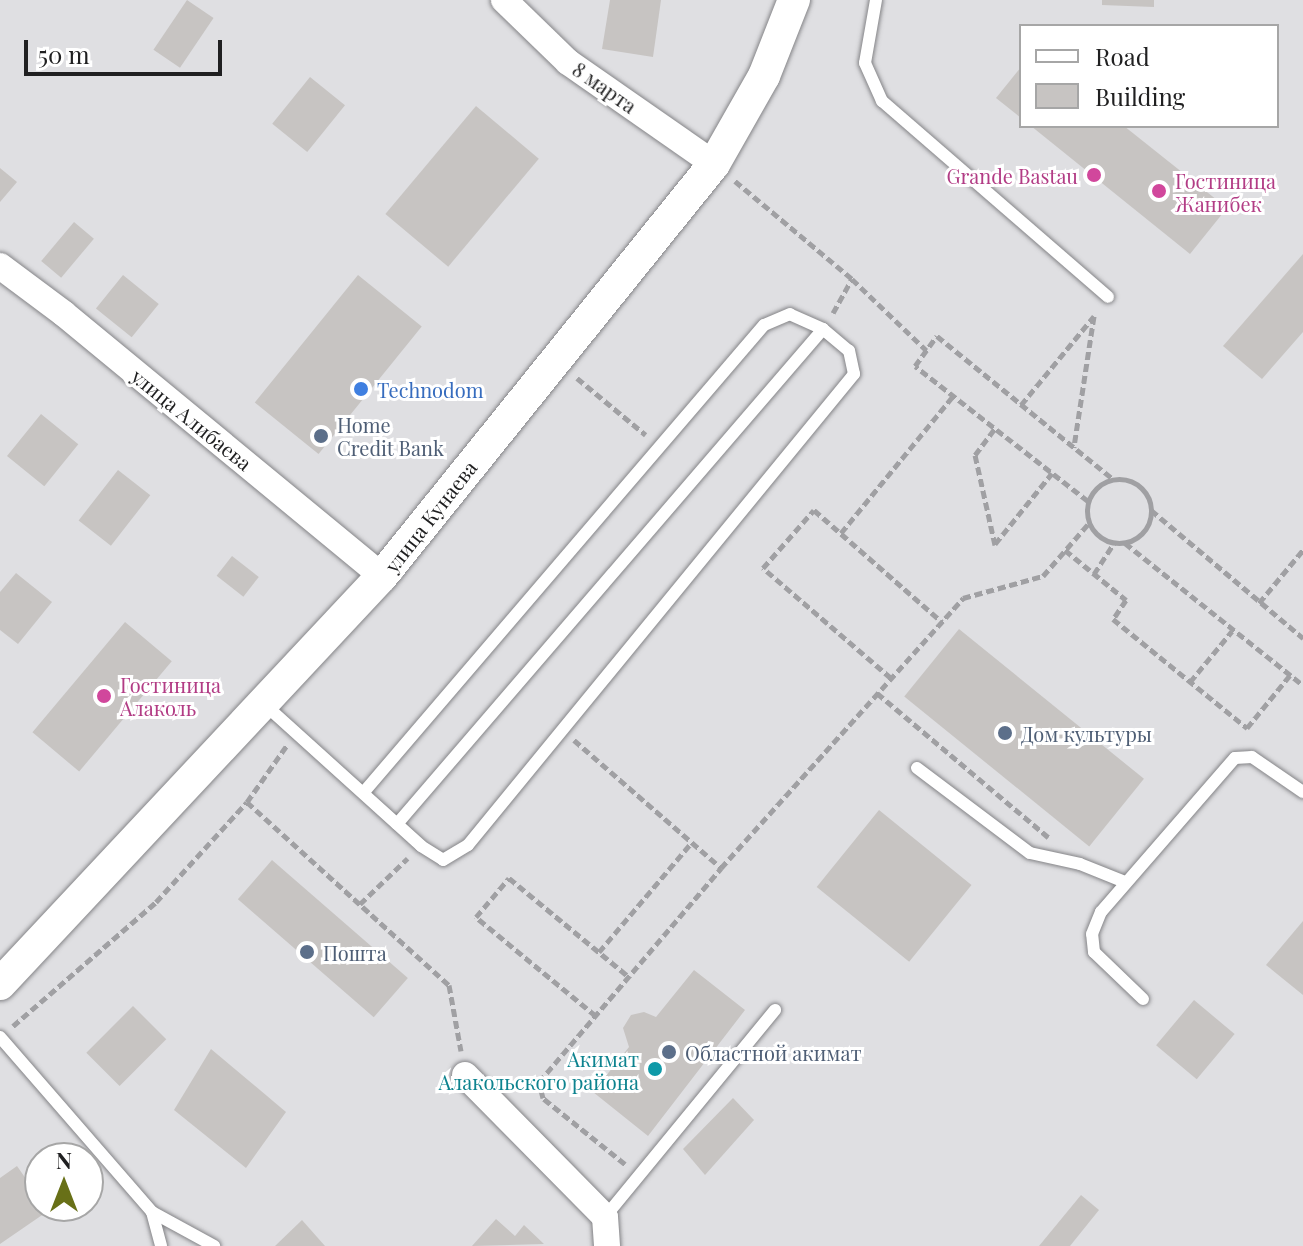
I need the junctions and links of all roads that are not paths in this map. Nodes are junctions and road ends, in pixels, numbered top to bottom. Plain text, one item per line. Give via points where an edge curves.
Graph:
1 (504, 0) edge
2 (794, 0) edge
3 (876, 0) edge
4 (714, 164) junction
5 (0, 266) edge
6 (1108, 297) dead end
7 (823, 329) junction
8 (382, 576) junction
9 (263, 703) junction
10 (917, 768) dead end
11 (1303, 792) edge
12 (363, 793) junction
13 (397, 824) junction
14 (1125, 882) junction
15 (0, 984) edge
16 (1143, 999) dead end
17 (775, 1010) dead end
18 (0, 1037) edge
19 (465, 1075) road end
20 (152, 1212) junction
21 (605, 1217) junction
22 (161, 1246) edge
23 (214, 1246) edge
24 (607, 1246) edge

1 - 4 street, 8 марта via 568,62
2 - 4 street, улица Кунаева via 764,76
3 - 6 lane via 865,63 882,101
4 - 8 street, улица Кунаева
5 - 8 street, улица Алибаева
7 - 12 lane via 790,314 764,325
7 - 13 lane
7 - 13 lane via 849,351 854,374 468,845 443,860
8 - 9 street, улица Кунаева
9 - 12 lane
9 - 15 street, улица Кунаева
10 - 14 lane via 1030,853 1080,864
11 - 14 lane via 1252,757 1235,758
12 - 13 lane
14 - 16 lane via 1101,912 1092,934 1094,952
17 - 21 lane
18 - 20 lane
19 - 21 street
20 - 22 lane
20 - 23 lane
21 - 24 street

